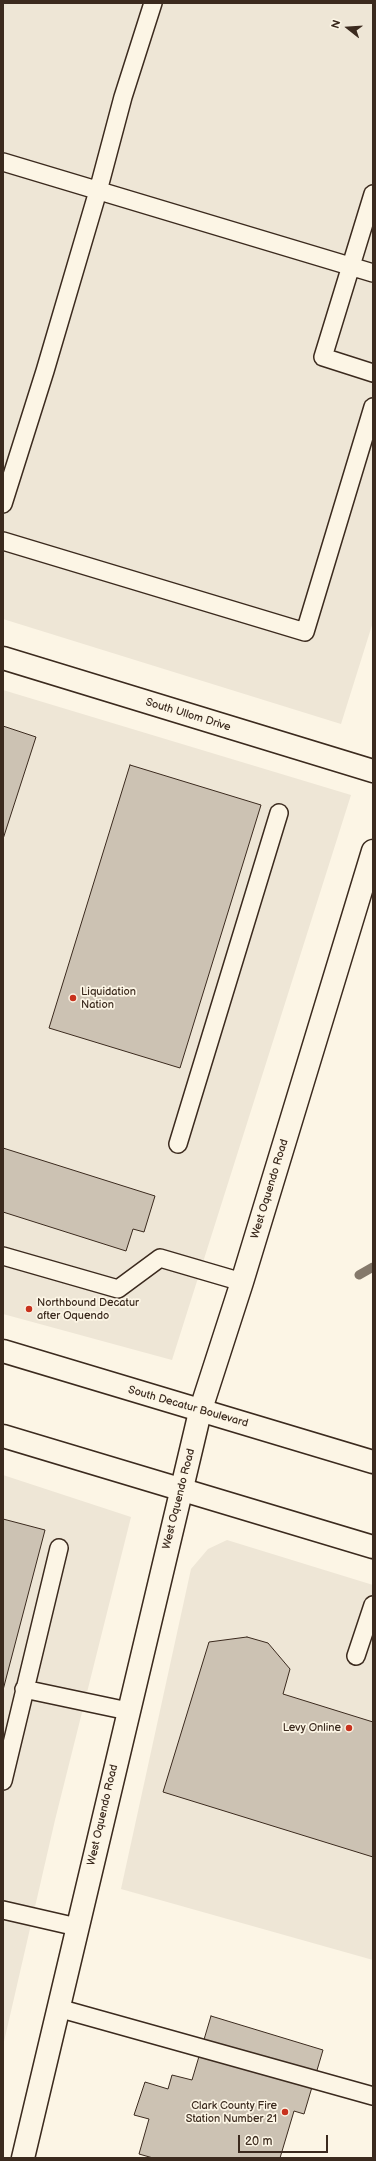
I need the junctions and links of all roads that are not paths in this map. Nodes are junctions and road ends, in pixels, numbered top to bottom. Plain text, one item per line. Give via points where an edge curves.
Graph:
1 (153, 3) edge
2 (3, 162) edge
3 (98, 190) junction
4 (373, 194) edge
5 (350, 266) junction
6 (373, 273) edge
7 (373, 372) edge
8 (373, 407) edge
9 (3, 504) edge
10 (3, 542) edge
11 (3, 658) edge
12 (373, 771) edge
13 (279, 813) dead end
14 (373, 851) edge
15 (178, 1144) dead end
16 (3, 1256) edge
17 (242, 1282) junction
18 (3, 1351) edge
19 (200, 1412) junction
20 (3, 1436) edge
21 (373, 1462) edge
22 (181, 1490) junction
23 (373, 1547) edge
24 (59, 1548) dead end
25 (373, 1605) edge
26 (356, 1656) dead end
27 (24, 1689) junction
28 (128, 1711) junction
29 (3, 1782) edge
30 (3, 1910) edge
31 (77, 1927) junction
32 (58, 2008) junction
33 (373, 2096) edge
34 (23, 2158) edge

1 - 3 lane via 123,97
2 - 3 lane
3 - 5 lane
3 - 9 lane
4 - 5 lane
5 - 6 lane
5 - 7 lane via 323,357
8 - 10 lane via 305,632
11 - 12 street, South Ullom Drive
13 - 15 lane
14 - 17 street, West Oquendo Road
16 - 17 lane via 118,1289 160,1258
17 - 19 street, West Oquendo Road
18 - 19 street, South Decatur Boulevard
19 - 21 street, South Decatur Boulevard
19 - 22 street, West Oquendo Road
20 - 22 street
22 - 23 street
22 - 28 street, West Oquendo Road
24 - 27 lane
25 - 26 lane
27 - 28 lane
27 - 29 lane
28 - 31 street, West Oquendo Road
30 - 31 lane
31 - 32 street, West Oquendo Road
32 - 33 lane
32 - 34 street, West Oquendo Road

